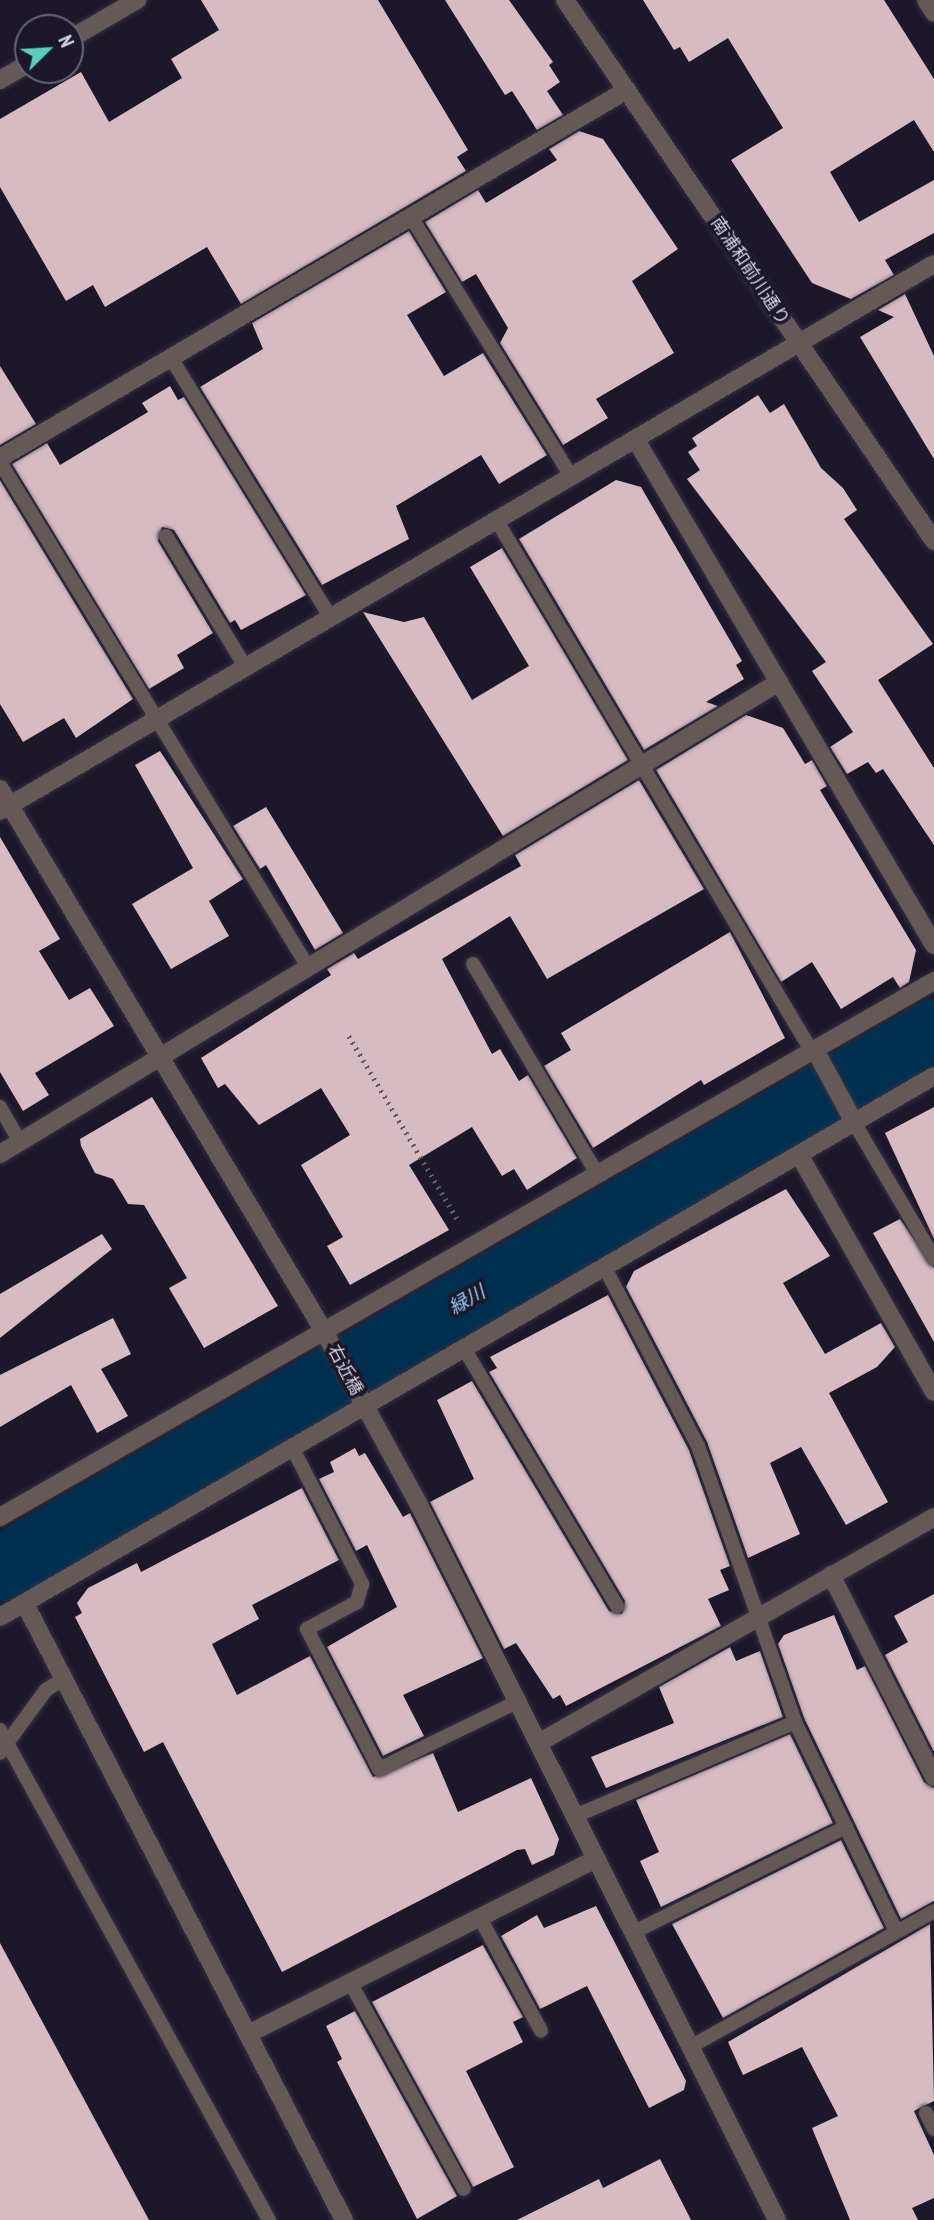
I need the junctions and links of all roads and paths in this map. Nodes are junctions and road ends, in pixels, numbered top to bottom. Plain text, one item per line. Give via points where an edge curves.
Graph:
1 (137, 0) edge
2 (565, 0) edge
3 (926, 0) edge
4 (934, 13) edge
5 (84, 31) edge
6 (627, 90) junction
7 (411, 217) junction
8 (934, 264) edge
9 (801, 347) junction
10 (171, 358) junction
11 (636, 440) junction
12 (0, 460) edge
13 (572, 478) junction
14 (497, 522) junction
15 (166, 536) dead end
16 (934, 541) edge
17 (331, 618) junction
18 (246, 668) junction
19 (779, 682) junction
20 (160, 719) junction
21 (641, 766) junction
22 (0, 789) edge
23 (5, 809) edge
24 (934, 945) edge
25 (473, 964) dead end
26 (308, 967) junction
27 (934, 981) edge
28 (349, 1036) dead end
29 (813, 1051) junction
30 (162, 1056) junction
31 (934, 1076) edge
32 (0, 1107) edge
33 (855, 1124) junction
34 (20, 1142) junction
35 (0, 1154) edge
36 (800, 1158) junction
37 (598, 1175) junction
38 (474, 1247) junction
39 (934, 1258) edge
40 (606, 1270) junction
41 (325, 1335) junction
42 (466, 1350) junction
43 (934, 1392) edge
44 (364, 1405) junction
45 (293, 1449) junction
46 (0, 1517) edge
47 (934, 1517) edge
48 (831, 1575) junction
49 (25, 1604) junction
50 (617, 1606) dead end
51 (760, 1616) junction
52 (0, 1617) edge
53 (64, 1679) junction
54 (519, 1701) junction
55 (795, 1722) junction
56 (2, 1742) edge
57 (540, 1742) junction
58 (934, 1777) edge
59 (575, 1816) junction
60 (846, 1827) junction
61 (596, 1859) junction
62 (934, 1911) edge
63 (480, 1918) junction
64 (896, 1931) junction
65 (632, 1933) junction
66 (350, 1982) junction
67 (541, 2031) dead end
68 (248, 2034) junction
69 (690, 2047) junction
70 (926, 2113) dead end
71 (934, 2129) edge
72 (464, 2189) dead end
73 (269, 2220) edge
74 (344, 2220) edge
75 (777, 2220) edge

1 - 5 street
2 - 6 street, 南浦和前川通り
3 - 4 street
6 - 7 street
6 - 9 street, 南浦和前川通り
7 - 10 street
7 - 13 lane
8 - 9 street
9 - 11 street
9 - 16 street, 南浦和前川通り
10 - 12 street
10 - 17 lane
11 - 13 street
11 - 19 street
12 - 20 lane
13 - 14 street
14 - 17 street
14 - 21 lane
15 - 18 lane
17 - 18 street
18 - 20 street
19 - 21 street
19 - 24 street
20 - 23 street
20 - 26 lane
21 - 26 street
21 - 29 lane
22 - 23 street, 右近橋
23 - 30 street, 右近橋
25 - 37 lane
26 - 30 street
27 - 29 street
28 - 38 path
29 - 33 street
29 - 37 street
30 - 34 street
30 - 41 street, 右近橋
31 - 33 street
32 - 34 lane
33 - 36 street
33 - 39 lane
34 - 35 street
36 - 40 street
36 - 43 street
37 - 38 street
38 - 41 street
40 - 42 street
40 - 51 lane via 698,1446
41 - 44 street, 右近橋
41 - 46 street
42 - 44 street
42 - 50 lane
44 - 45 street
44 - 54 street, 右近橋
45 - 49 street
45 - 54 lane via 362,1584 357,1602 307,1629 379,1769
47 - 48 street
48 - 51 street
48 - 58 street
49 - 52 street
49 - 53 street
51 - 55 lane
51 - 57 street
53 - 56 lane via 46,1690
53 - 68 street
54 - 57 street, 右近橋
55 - 59 lane
55 - 60 lane
56 - 73 lane
57 - 59 street, 右近橋
59 - 61 street, 右近橋
60 - 64 lane
60 - 65 lane
61 - 63 street
61 - 65 street, 右近橋
62 - 64 lane
63 - 66 street
63 - 67 lane
64 - 69 lane
65 - 69 street, 右近橋
66 - 68 street
66 - 72 lane
68 - 74 street
69 - 75 street, 右近橋
70 - 71 lane

